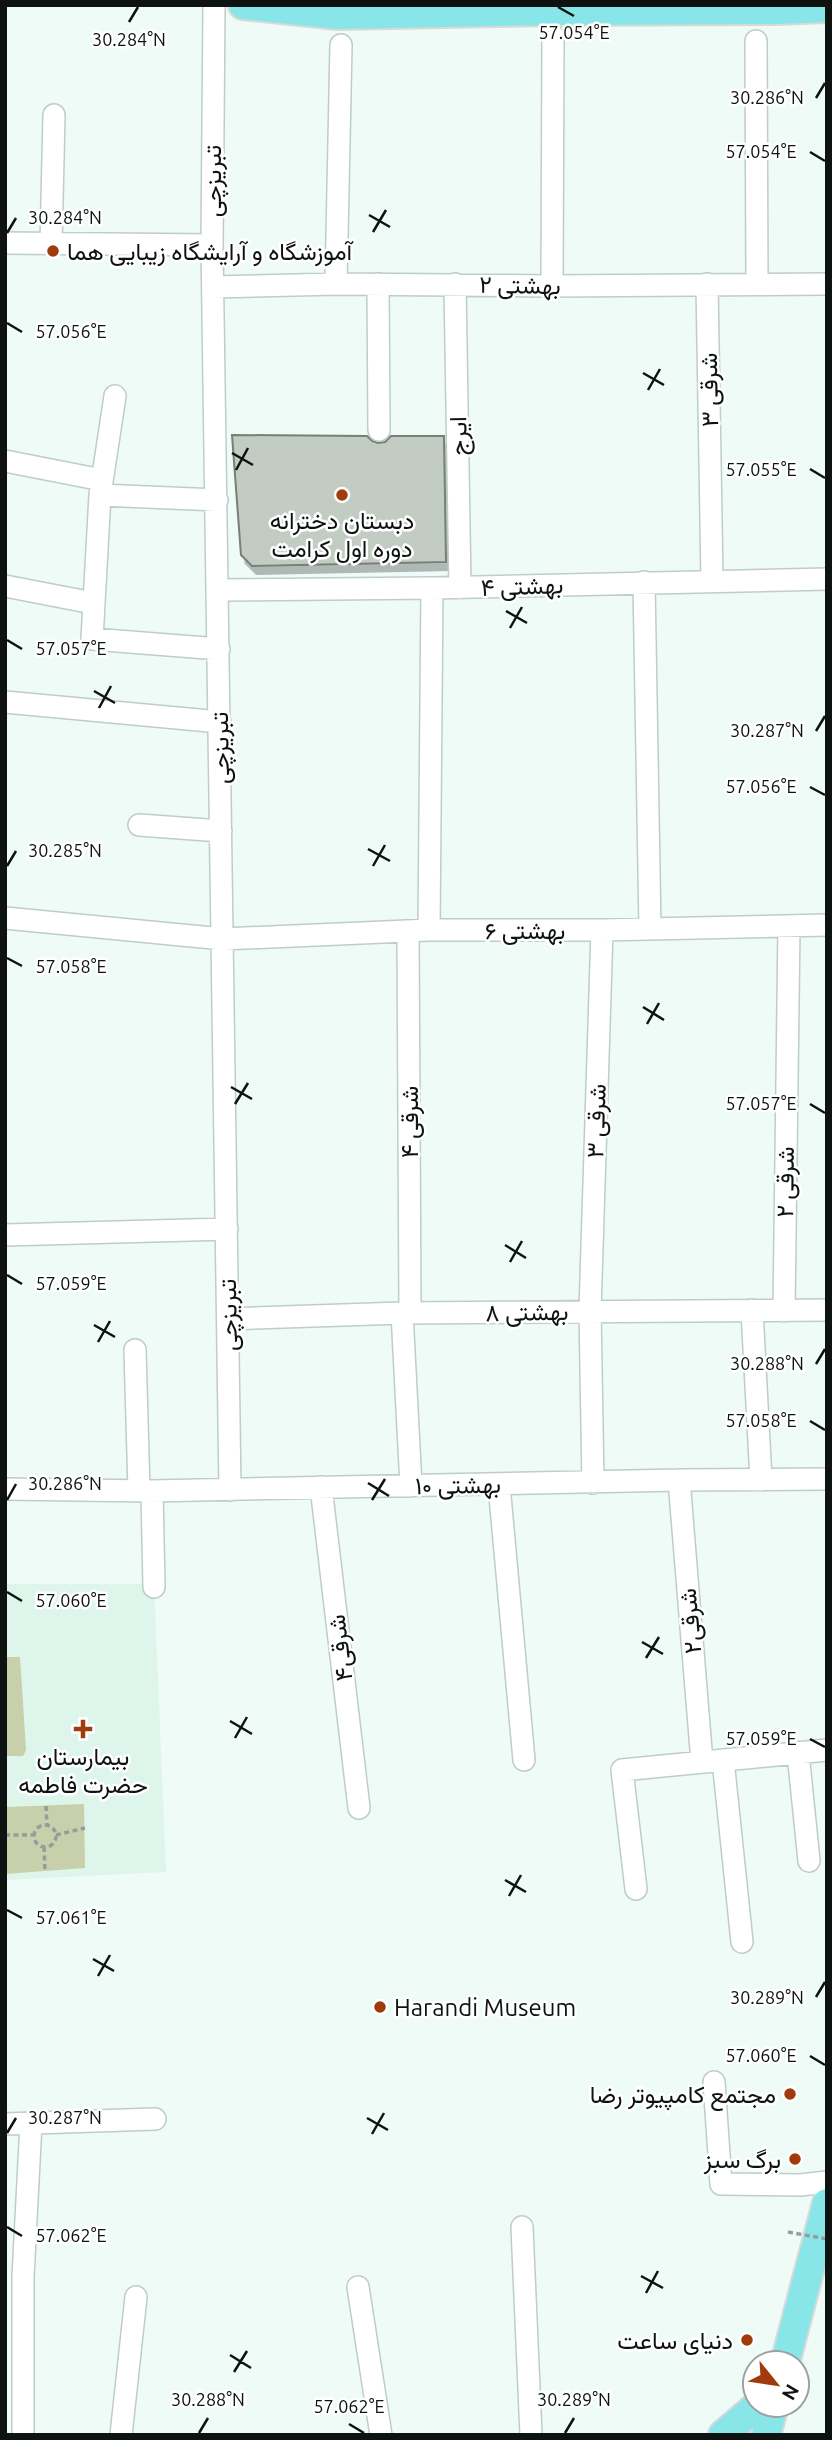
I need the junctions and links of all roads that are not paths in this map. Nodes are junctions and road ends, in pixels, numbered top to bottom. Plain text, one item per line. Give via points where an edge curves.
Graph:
1 (214, 5) edge
2 (243, 5) edge
3 (785, 8) edge
4 (827, 8) edge
5 (553, 36) dead end
6 (756, 41) dead end
7 (341, 45) dead end
8 (54, 115) dead end
9 (5, 243) edge
10 (51, 244) junction
11 (212, 245) junction
12 (336, 284) junction
13 (378, 284) junction
14 (455, 284) junction
15 (707, 284) junction
16 (757, 284) junction
17 (827, 284) edge
18 (552, 286) junction
19 (213, 287) junction
20 (114, 396) dead end
21 (379, 430) dead end
22 (5, 461) edge
23 (101, 487) junction
24 (217, 500) junction
25 (827, 579) edge
26 (712, 580) junction
27 (643, 582) junction
28 (5, 586) edge
29 (432, 588) junction
30 (460, 588) junction
31 (218, 590) junction
32 (93, 603) junction
33 (219, 649) junction
34 (5, 702) edge
35 (220, 722) junction
36 (139, 825) dead end
37 (221, 831) junction
38 (5, 918) edge
39 (827, 925) edge
40 (789, 926) junction
41 (650, 929) junction
42 (419, 930) junction
43 (603, 930) junction
44 (223, 939) junction
45 (226, 1229) junction
46 (5, 1235) edge
47 (751, 1310) junction
48 (827, 1310) edge
49 (590, 1311) junction
50 (784, 1311) junction
51 (406, 1313) junction
52 (228, 1319) junction
53 (135, 1350) dead end
54 (827, 1479) edge
55 (679, 1480) junction
56 (761, 1480) junction
57 (593, 1483) junction
58 (499, 1485) junction
59 (411, 1486) junction
60 (321, 1488) junction
61 (5, 1489) edge
62 (230, 1490) junction
63 (145, 1491) junction
64 (154, 1587) dead end
65 (827, 1750) edge
66 (798, 1753) junction
67 (524, 1760) dead end
68 (723, 1760) junction
69 (702, 1762) junction
70 (359, 1808) dead end
71 (809, 1861) dead end
72 (636, 1889) dead end
73 (742, 1942) dead end
74 (714, 2082) dead end
75 (155, 2119) dead end
76 (31, 2123) junction
77 (5, 2124) edge
78 (827, 2182) edge
79 (827, 2203) edge
80 (522, 2227) dead end
81 (358, 2287) dead end
82 (136, 2298) dead end
83 (789, 2349) edge
84 (742, 2419) edge
85 (23, 2435) edge
86 (121, 2435) edge
87 (381, 2435) edge
88 (531, 2435) edge
89 (723, 2435) edge

1 - 11 street, تبریزچی
2 - 3 main road via 338,15
3 - 4 main road
5 - 18 street
6 - 16 street
7 - 12 street
8 - 10 street
9 - 10 street
10 - 11 street
11 - 19 street, تبریزچی
12 - 13 street, بهشتی ۲
12 - 19 street, بهشتی ۲
13 - 14 street, بهشتی ۲
13 - 21 street
14 - 18 street, بهشتی ۲
14 - 30 street, ایرج
15 - 16 street, بهشتی ۲
15 - 18 street, بهشتی ۲
15 - 26 street, ۳ شرقی
16 - 17 street, بهشتی ۲
19 - 24 street, تبریزچی
20 - 23 street
22 - 23 street
23 - 24 street
23 - 32 street
24 - 31 street, تبریزچی
25 - 26 street, بهشتی ۴
26 - 27 street, بهشتی ۴
27 - 30 street, بهشتی ۴
27 - 41 street
28 - 32 street
29 - 30 street, بهشتی ۴
29 - 31 street, بهشتی ۴
29 - 42 street, شرقی ۴
31 - 33 street, تبریزچی
32 - 33 street via 92,639
33 - 35 street, تبریزچی
34 - 35 street
35 - 37 street, تبریزچی
36 - 37 street
37 - 44 street, تبریزچی
38 - 44 street, بهشتی ۶
39 - 40 street, بهشتی ۶
40 - 41 street, بهشتی ۶
40 - 50 street, شرقی ۲
41 - 43 street, بهشتی ۶
42 - 43 street, بهشتی ۶
42 - 44 street, بهشتی ۶
42 - 51 street, شرقی ۴
43 - 49 street, شرقی ۳
44 - 45 street, تبریزچی
45 - 46 street
45 - 52 street, تبریزچی
47 - 49 street, بهشتی ۸
47 - 50 street, بهشتی ۸
47 - 56 street
48 - 50 street, بهشتی ۸
49 - 51 street, بهشتی ۸
49 - 57 street, شرقی ۳
51 - 52 street, بهشتی ۸
51 - 59 street, شرقی ۴
52 - 62 street, تبریزچی
53 - 63 street
54 - 56 street, بهشتی ۱۰
55 - 56 street, بهشتی ۱۰
55 - 57 street, بهشتی ۱۰
55 - 69 street, شرقی۲
57 - 58 street, بهشتی ۱۰
58 - 59 street, بهشتی ۱۰
58 - 67 street
59 - 60 street, بهشتی ۱۰
60 - 62 street, بهشتی ۱۰
60 - 70 street, شرقی۴
61 - 63 street, بهشتی ۱۰
62 - 63 street, بهشتی ۱۰
63 - 64 street
65 - 66 street
66 - 68 street
66 - 71 street
68 - 69 street
68 - 73 street
69 - 72 street via 622,1770
74 - 78 street via 721,2184
75 - 76 street
76 - 77 street
76 - 85 street via 23,2277
79 - 83 main road
80 - 88 street
81 - 87 street
82 - 86 street
84 - 89 main road

